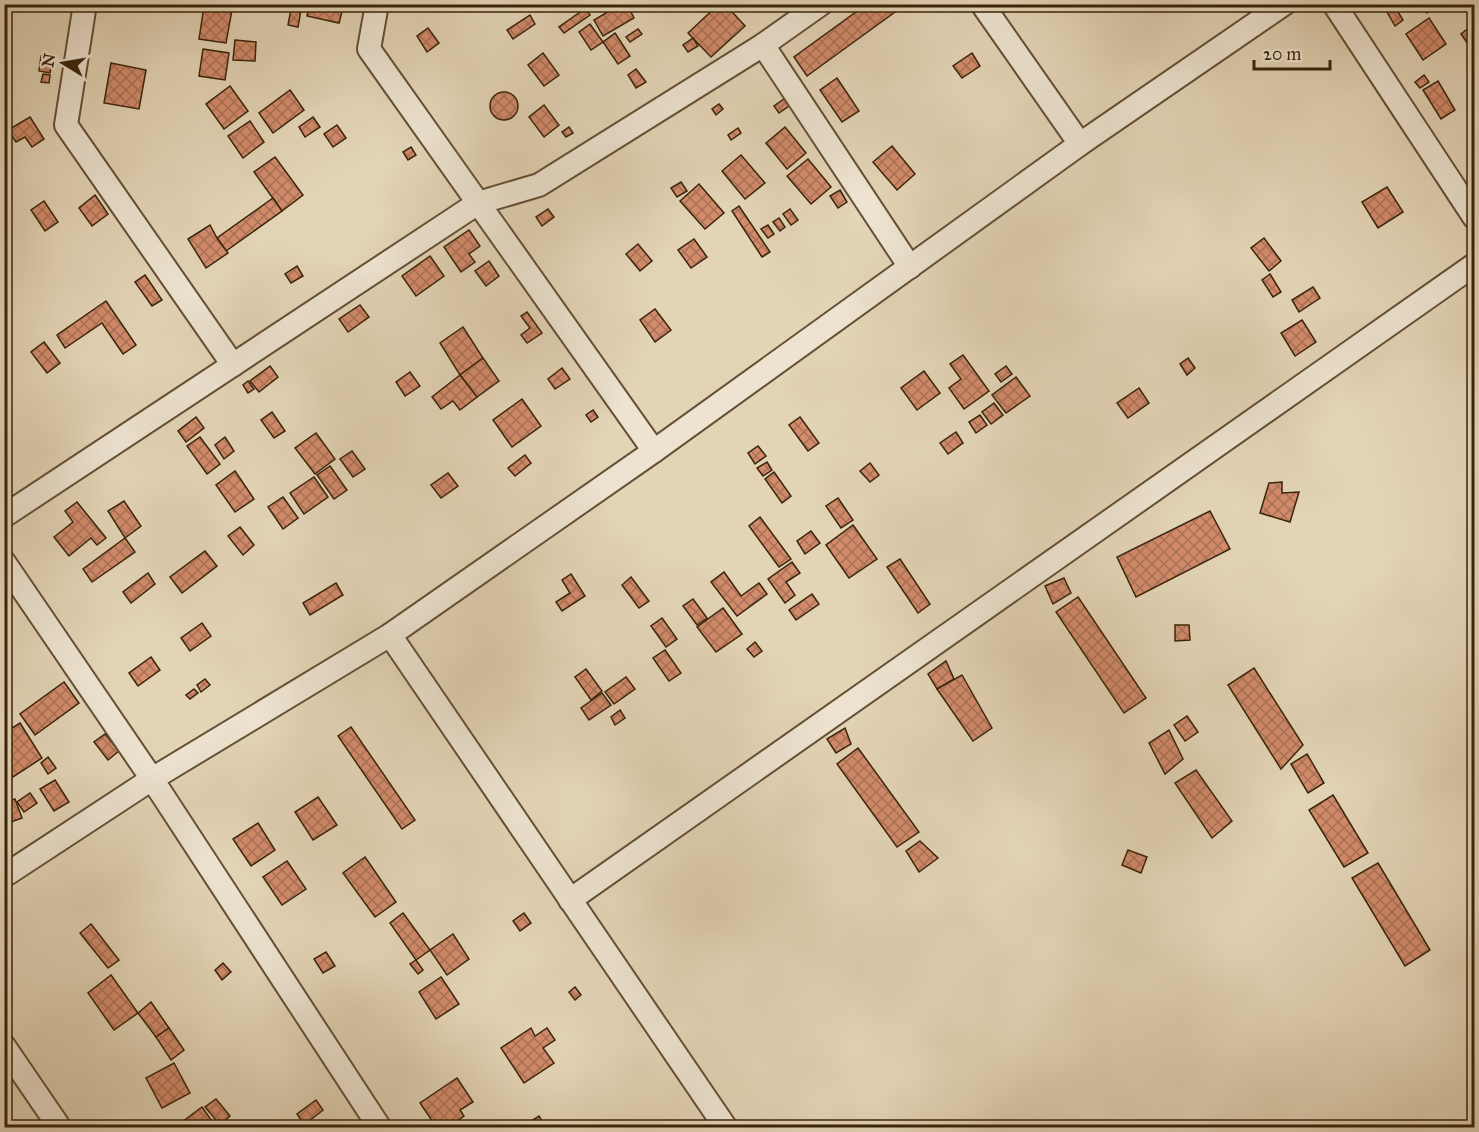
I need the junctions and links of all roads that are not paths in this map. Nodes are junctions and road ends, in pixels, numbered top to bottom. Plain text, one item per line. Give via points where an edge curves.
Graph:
1 (86, 4) edge
2 (821, 4) edge
3 (982, 4) edge
4 (1284, 4) edge
5 (1334, 4) edge
6 (378, 5) edge
7 (763, 45) junction
8 (1080, 144) junction
9 (478, 203) junction
10 (1474, 217) edge
11 (1474, 265) edge
12 (910, 267) junction
13 (233, 365) junction
14 (654, 451) junction
15 (4, 516) edge
16 (4, 562) edge
17 (390, 635) junction
18 (152, 779) junction
19 (4, 876) edge
20 (570, 900) junction
21 (4, 1046) edge
22 (60, 1128) edge
23 (380, 1128) edge
24 (726, 1128) edge

1 - 13 street via 66,124
2 - 7 street
3 - 8 street
4 - 8 street
5 - 10 street
6 - 9 street via 369,49
7 - 9 street via 538,185
7 - 12 street
8 - 12 street
9 - 13 street
9 - 14 street
11 - 20 street
12 - 14 street
13 - 15 street
14 - 17 street
16 - 18 street
17 - 18 street
17 - 20 street
18 - 19 street
18 - 23 street
20 - 24 street
21 - 22 street

